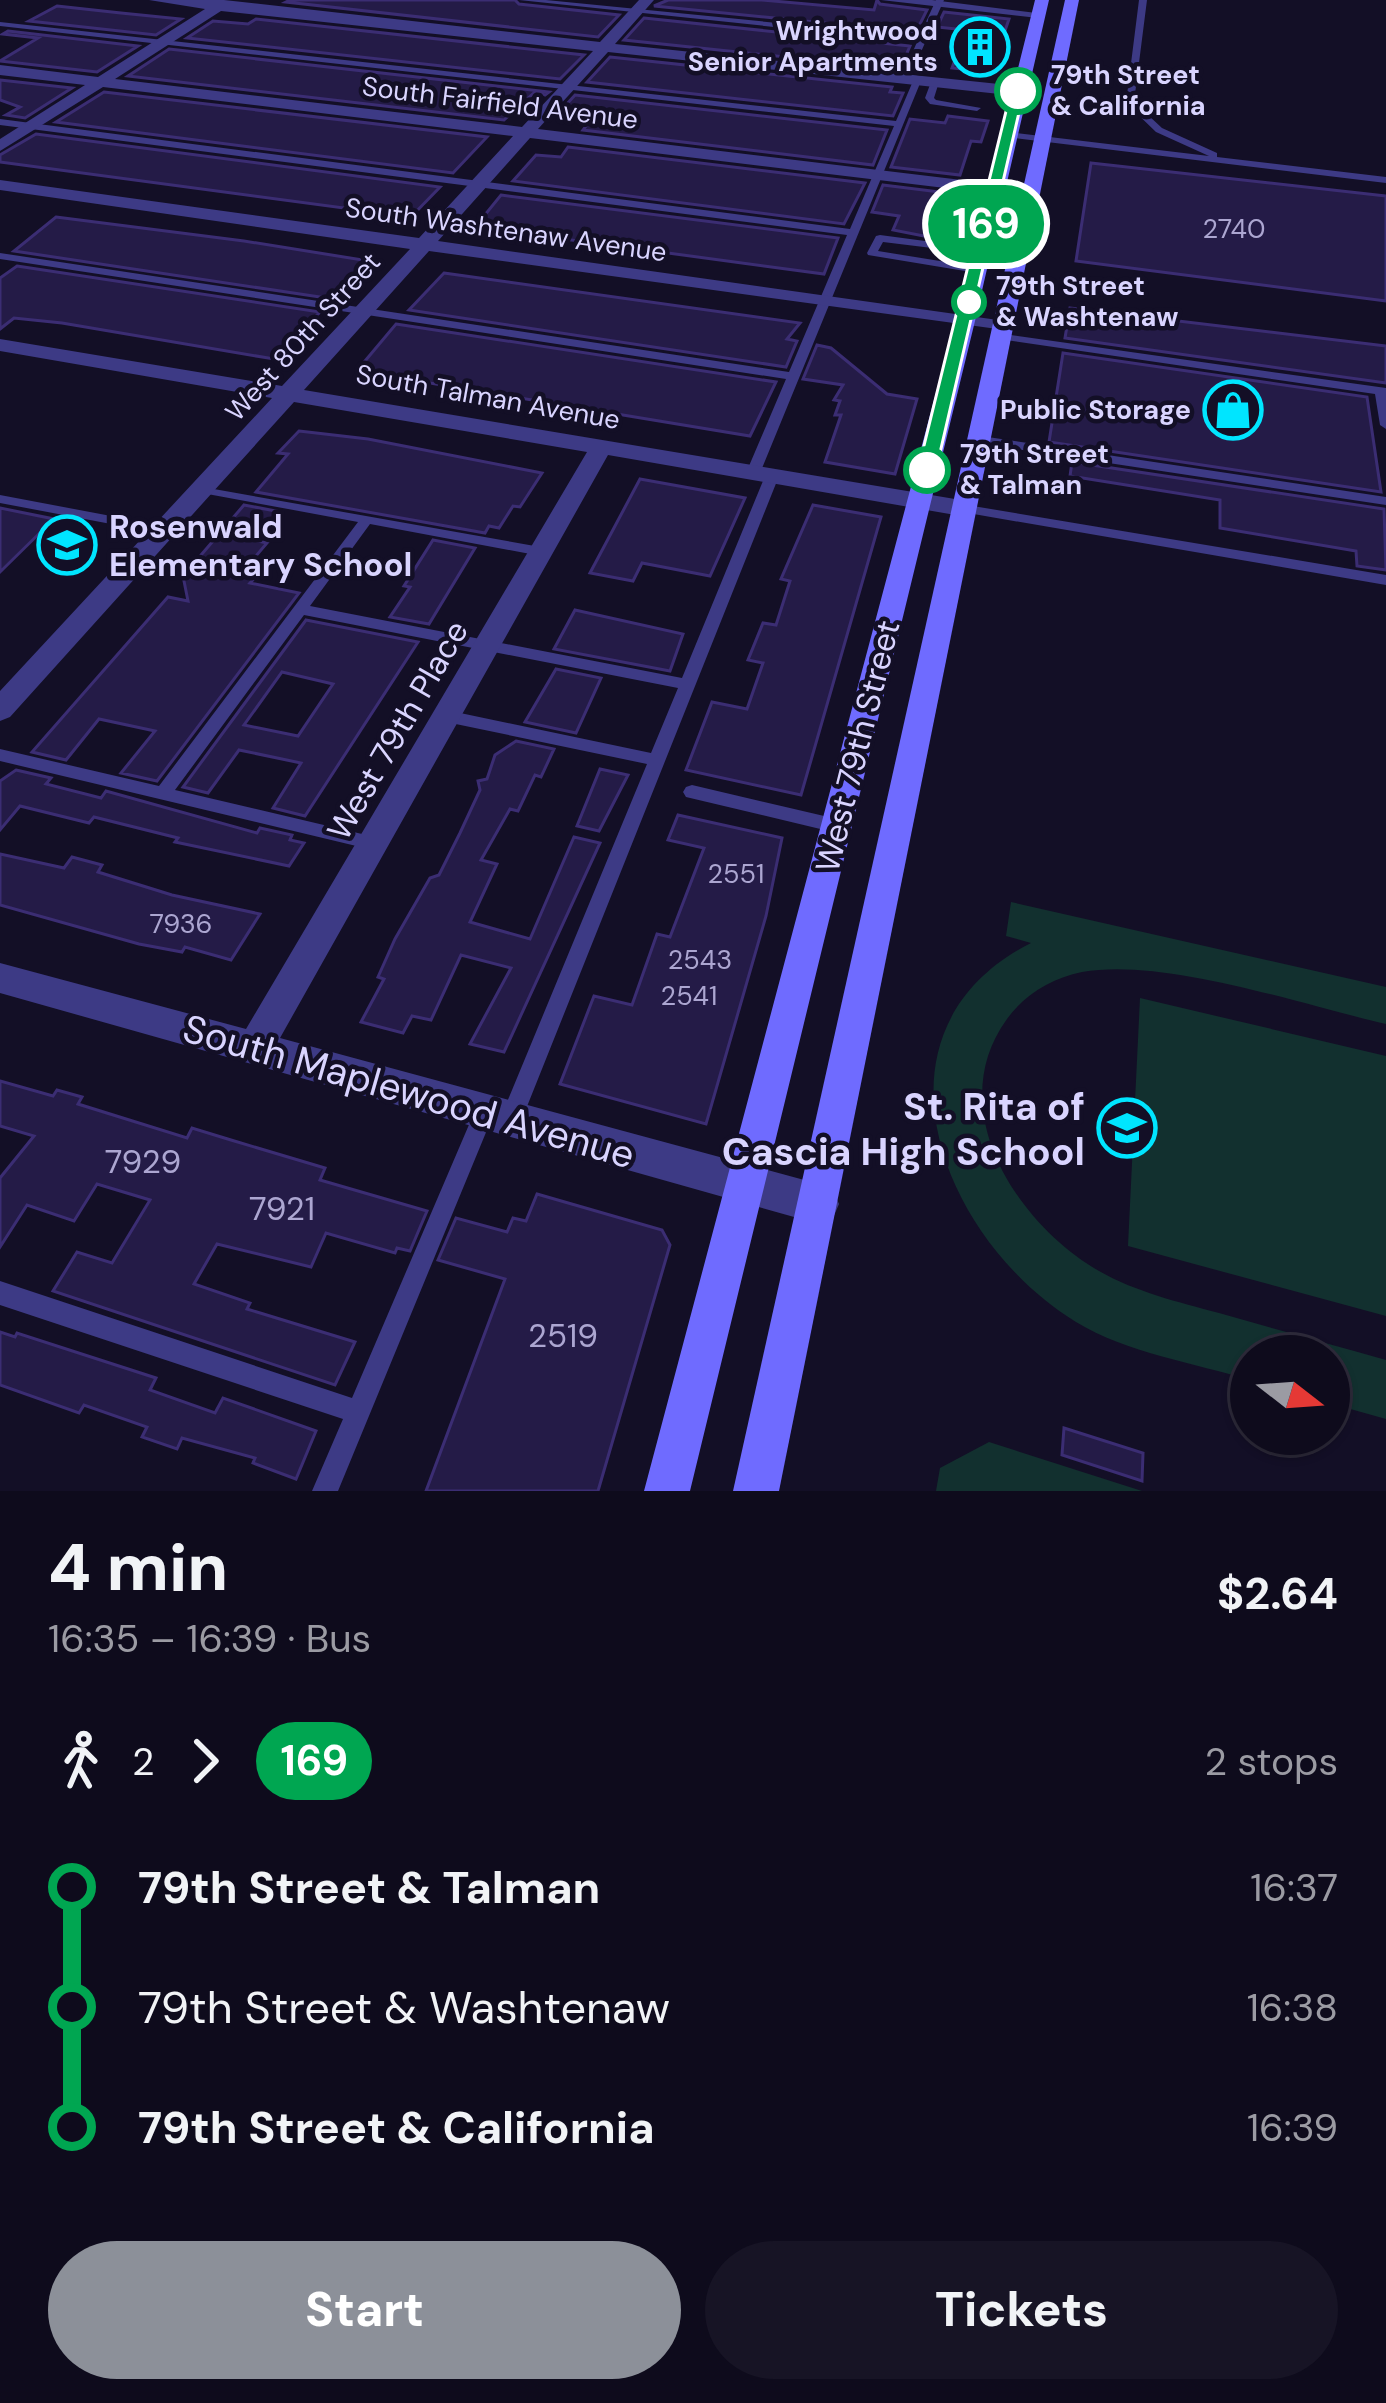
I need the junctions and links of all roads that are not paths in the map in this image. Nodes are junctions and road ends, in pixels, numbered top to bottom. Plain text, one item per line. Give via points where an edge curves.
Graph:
1 (157, 0) edge
2 (523, 0) edge
3 (889, 0) edge
4 (1072, 0) edge
5 (1143, 0) edge
6 (939, 2) edge
7 (224, 3) edge
8 (642, 6) edge
9 (1040, 7) edge
10 (0, 24) edge
11 (922, 40) junction
12 (163, 42) junction
13 (604, 47) junction
14 (0, 70) edge
15 (911, 80) junction
16 (99, 82) junction
17 (935, 82) junction
18 (567, 88) junction
19 (1018, 91) junction
20 (977, 108) dead end
21 (0, 122) edge
22 (899, 124) junction
23 (31, 126) junction
24 (525, 134) junction
25 (1008, 134) junction
26 (1042, 139) junction
27 (0, 146) edge
28 (1231, 162) junction
29 (877, 176) junction
30 (1386, 180) edge
31 (0, 185) edge
32 (478, 185) junction
33 (994, 189) junction
34 (854, 233) junction
35 (424, 245) junction
36 (0, 256) edge
37 (979, 260) junction
38 (824, 302) junction
39 (362, 313) junction
40 (965, 321) junction
41 (1004, 332) junction
42 (3, 348) edge
43 (793, 376) junction
44 (1383, 392) edge
45 (288, 394) junction
46 (1386, 425) edge
47 (981, 440) junction
48 (601, 447) junction
49 (762, 474) junction
50 (202, 489) junction
51 (0, 499) edge
52 (920, 501) junction
53 (1386, 501) edge
54 (967, 509) junction
55 (367, 519) junction
56 (164, 530) junction
57 (541, 551) junction
58 (1386, 580) edge
59 (300, 609) junction
60 (486, 646) junction
61 (687, 685) junction
62 (0, 710) edge
63 (446, 716) junction
64 (0, 755) edge
65 (656, 760) junction
66 (163, 793) junction
67 (692, 793) dead end
68 (837, 826) junction
69 (373, 843) junction
70 (0, 977) edge
71 (255, 1048) junction
72 (498, 1116) junction
73 (746, 1184) junction
74 (819, 1204) junction
75 (0, 1293) edge
76 (358, 1412) junction
77 (325, 1491) edge
78 (668, 1491) edge
79 (756, 1491) edge

1 - 7 street
2 - 8 lane
3 - 6 street
4 - 26 main road, West 79th Street
5 - 28 lane via 1130,103 1159,130
6 - 9 street
6 - 11 lane
7 - 12 street
7 - 13 street
8 - 11 lane
8 - 13 street, West 80th Street
9 - 19 main road, West 79th Street
10 - 12 lane
11 - 15 lane
12 - 16 street
12 - 18 lane
13 - 15 street
13 - 18 street, West 80th Street
14 - 16 street, South Fairfield Avenue
15 - 17 street
15 - 22 lane
16 - 23 street
16 - 24 street, South Fairfield Avenue
17 - 19 street
17 - 20 lane via 934,102
18 - 22 lane
18 - 24 street, West 80th Street
19 - 25 main road, West 79th Street
21 - 23 lane
22 - 29 lane
23 - 27 street
23 - 32 lane
24 - 29 street, South Fairfield Avenue
24 - 32 street, West 80th Street
25 - 26 lane
25 - 33 main road, West 79th Street
26 - 28 lane
26 - 41 main road, West 79th Street
28 - 30 lane
29 - 33 street, South Fairfield Avenue
29 - 34 lane
31 - 35 street, South Washtenaw Avenue
32 - 34 lane
32 - 35 street, West 80th Street
33 - 37 main road, West 79th Street
34 - 38 lane
35 - 38 street, South Washtenaw Avenue
35 - 39 street, West 80th Street
36 - 39 lane
37 - 37 lane via 880,238 872,253
37 - 40 main road, West 79th Street
38 - 40 street, South Washtenaw Avenue
38 - 43 lane
39 - 43 lane
39 - 45 street, West 80th Street
40 - 41 street, South Washtenaw Avenue
40 - 52 main road, West 79th Street
41 - 44 lane
41 - 47 main road, West 79th Street
42 - 45 street, South Talman Avenue
43 - 49 lane
44 - 46 lane
45 - 48 street, South Talman Avenue
45 - 50 street, West 80th Street
47 - 53 lane
47 - 54 main road, West 79th Street
48 - 49 street, South Talman Avenue
48 - 57 street, West 79th Place
49 - 52 street, South Talman Avenue
49 - 61 lane
50 - 55 lane
50 - 56 street, West 80th Street
51 - 56 lane
52 - 54 street, South Talman Avenue
52 - 68 main road, West 79th Street
54 - 58 lane
54 - 74 main road, West 79th Street
55 - 57 lane
55 - 59 lane
56 - 62 street, West 80th Street
57 - 60 street, West 79th Place
59 - 60 lane
59 - 66 lane
60 - 61 lane
60 - 63 street, West 79th Place
61 - 65 lane
63 - 65 lane
63 - 69 street, West 79th Place
64 - 66 lane
65 - 72 lane
66 - 69 lane
67 - 68 lane
68 - 73 main road, West 79th Street
69 - 71 street, West 79th Place
70 - 71 street, South Maplewood Avenue
71 - 72 street, South Maplewood Avenue
72 - 73 street, South Maplewood Avenue
72 - 76 lane
73 - 74 street, South Maplewood Avenue
73 - 78 main road, West 79th Street
74 - 79 main road, West 79th Street
75 - 76 lane
76 - 77 lane

